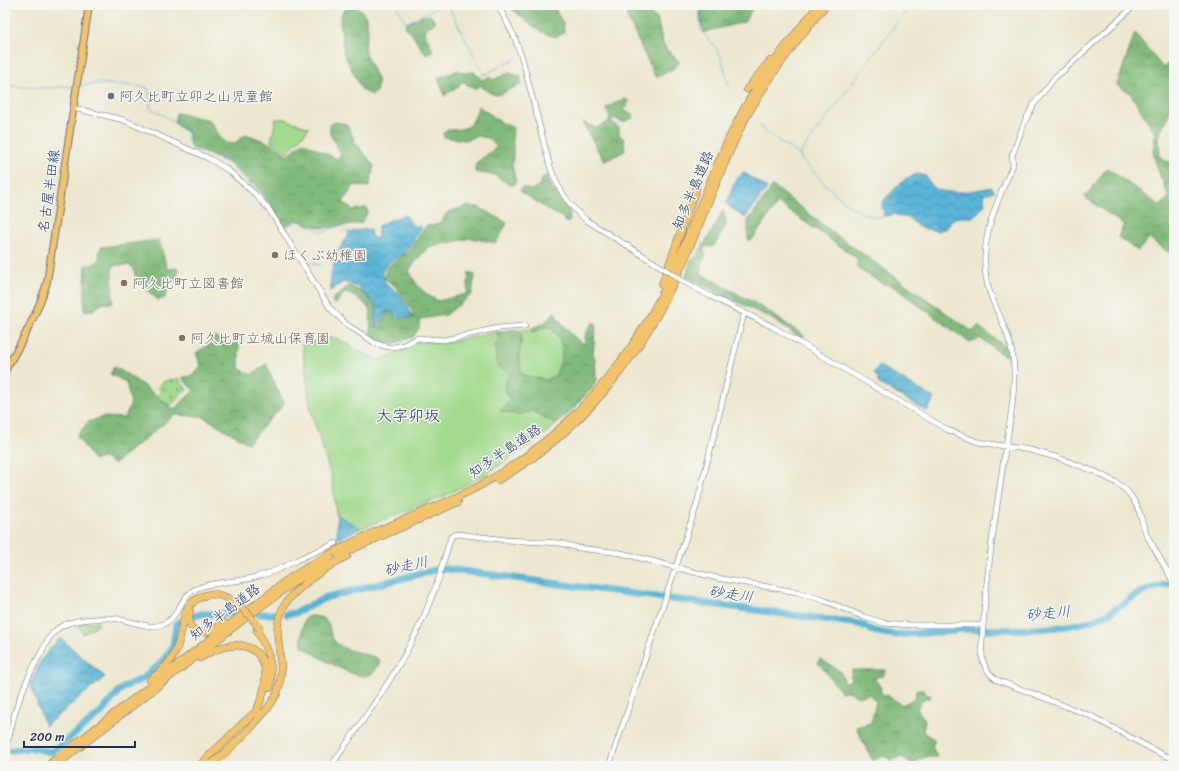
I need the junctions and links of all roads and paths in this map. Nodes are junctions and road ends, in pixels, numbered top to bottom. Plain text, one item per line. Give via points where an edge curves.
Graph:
1 (89, 5) edge
2 (498, 5) edge
3 (819, 5) edge
4 (826, 5) edge
5 (1134, 5) edge
6 (803, 24) junction
7 (747, 89) dead end
8 (73, 108) junction
9 (696, 189) dead end
10 (744, 313) junction
11 (525, 326) dead end
12 (639, 334) junction
13 (5, 371) edge
14 (1006, 446) junction
15 (379, 536) junction
16 (336, 543) dead end
17 (676, 568) junction
18 (287, 580) junction
19 (1174, 583) edge
20 (211, 596) junction
21 (983, 628) junction
22 (258, 629) junction
23 (141, 700) junction
24 (266, 708) junction
25 (115, 713) junction
26 (255, 713) junction
27 (103, 725) junction
28 (6, 749) edge
29 (1174, 759) edge
30 (47, 766) edge
31 (55, 766) edge
32 (199, 766) edge
33 (209, 766) edge
34 (331, 766) edge
35 (609, 766) edge

1 - 8 main road, 名古屋半田線
2 - 10 street, bridge via 521,54 549,163 562,194 586,220 683,281
3 - 6 highway, 知多半島道路
4 - 15 highway, 知多半島道路 via 790,50 754,104 722,167 688,252 663,304 637,349 613,381 569,428 526,462 458,502
5 - 14 street via 1056,76 1034,104 1014,149 1013,165 990,223 985,248 985,274 1009,339 1014,368
6 - 7 highway via 798,26
6 - 12 highway, 知多半島道路 via 761,81 735,126 670,279
8 - 11 street via 124,120 210,159 228,170 270,211 330,308 346,324 375,343 393,347 418,338 444,340 498,328
8 - 13 main road, 名古屋半田線 via 47,282 36,313
9 - 12 highway via 665,277
10 - 14 street via 778,330 948,430 978,442
10 - 17 street via 697,504
12 - 18 highway, 知多半島道路 via 613,372 586,402 564,425 523,458 476,488 359,540
14 - 19 street via 1059,458 1104,476 1121,486 1136,505 1146,534
14 - 21 street via 989,563
15 - 23 highway, 知多半島道路 via 326,562 297,580
15 - 24 highway via 377,540 328,567 299,588 286,602 277,630 281,662 280,684 275,698
16 - 28 street via 265,574 198,588 184,599 170,620 159,625 146,626 115,618 63,625 50,635 28,678 15,712
17 - 21 street via 797,592 884,623
17 - 34 street via 621,553 560,544 453,535 422,622 399,666
17 - 35 street
18 - 20 highway via 282,580 217,628 205,632 196,631 188,623 190,610
18 - 25 highway, 知多半島道路
20 - 22 highway, bridge via 221,595 233,601 243,609
20 - 25 highway via 199,598 188,607 172,658
21 - 29 street via 984,662 988,672 997,680 1085,714
22 - 24 highway via 271,649 276,668 274,691
22 - 26 highway via 269,654 272,670 269,691 264,703
23 - 26 highway via 146,699 204,655 228,646 244,646 256,652 265,667 264,693
23 - 27 highway, 知多半島道路
24 - 33 highway
25 - 27 highway, 知多半島道路
26 - 32 highway
27 - 30 highway, 知多半島道路
27 - 31 highway, 知多半島道路

